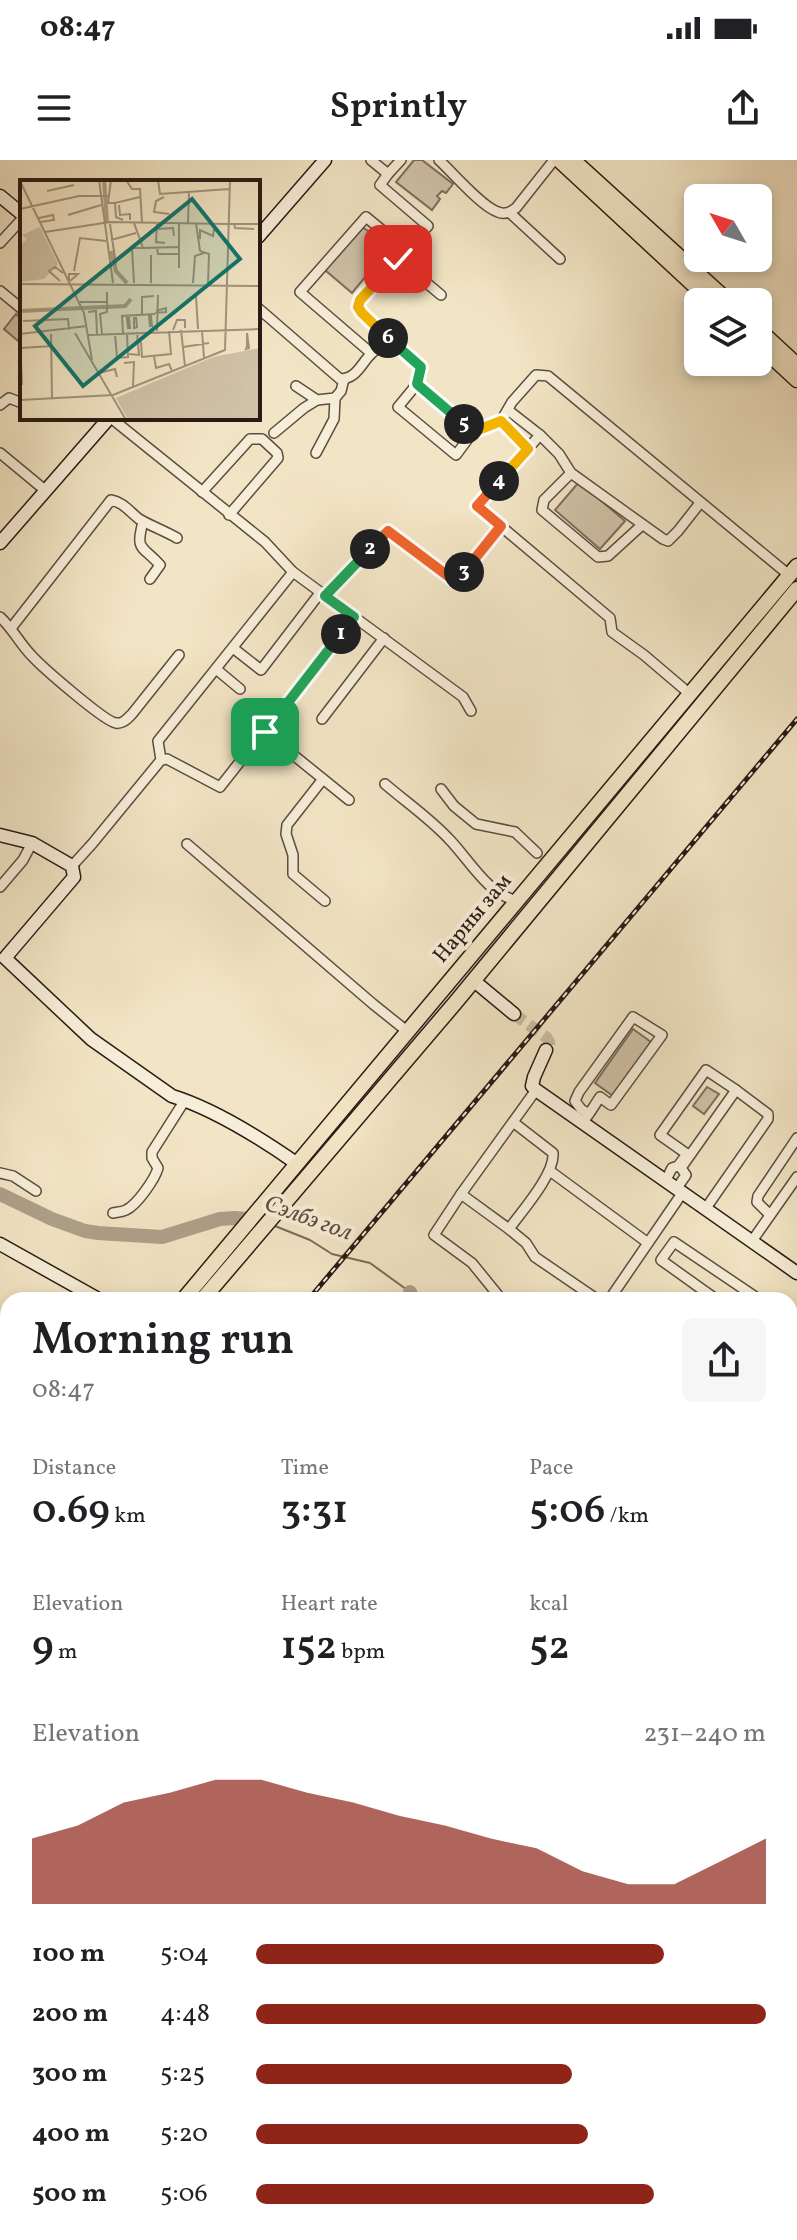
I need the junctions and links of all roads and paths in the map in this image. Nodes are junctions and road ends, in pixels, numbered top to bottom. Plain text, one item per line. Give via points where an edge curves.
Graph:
1 (325, 160) edge
2 (371, 160) edge
3 (401, 160) edge
4 (439, 160) edge
5 (556, 160) edge
6 (573, 160) edge
7 (388, 174) junction
8 (0, 196) edge
9 (510, 213) junction
10 (20, 215) edge
11 (20, 219) edge
12 (260, 235) edge
13 (0, 243) edge
14 (406, 250) junction
15 (398, 259) junction
16 (560, 259) dead end
17 (2, 288) edge
18 (697, 288) edge
19 (714, 288) edge
20 (441, 295) dead end
21 (20, 307) edge
22 (260, 310) edge
23 (390, 341) junction
24 (772, 342) edge
25 (371, 353) junction
26 (772, 357) edge
27 (797, 365) edge
28 (344, 379) junction
29 (797, 380) edge
30 (417, 384) junction
31 (296, 386) dead end
32 (335, 398) junction
33 (317, 400) junction
34 (20, 402) edge
35 (0, 405) edge
36 (508, 410) junction
37 (108, 420) edge
38 (112, 420) edge
39 (501, 421) junction
40 (473, 432) junction
41 (274, 433) dead end
42 (540, 435) junction
43 (528, 449) junction
44 (0, 453) edge
45 (316, 453) dead end
46 (571, 473) junction
47 (46, 491) junction
48 (202, 492) junction
49 (700, 503) junction
50 (229, 515) junction
51 (143, 522) junction
52 (642, 525) junction
53 (501, 526) junction
54 (177, 538) dead end
55 (0, 543) edge
56 (793, 571) edge
57 (293, 572) junction
58 (150, 579) dead end
59 (797, 589) edge
60 (323, 594) junction
61 (0, 617) edge
62 (354, 617) junction
63 (12, 627) junction
64 (384, 638) junction
65 (233, 648) junction
66 (179, 655) dead end
67 (216, 669) junction
68 (240, 689) dead end
69 (684, 689) dead end
70 (471, 711) dead end
71 (322, 719) dead end
72 (670, 731) junction
73 (265, 732) junction
74 (161, 760) junction
75 (323, 779) junction
76 (385, 784) dead end
77 (441, 789) dead end
78 (349, 800) dead end
79 (0, 835) edge
80 (32, 843) junction
81 (187, 844) dead end
82 (537, 853) dead end
83 (72, 866) junction
84 (0, 887) edge
85 (325, 901) dead end
86 (517, 901) junction
87 (3, 960) edge
88 (471, 983) junction
89 (512, 1015) tunnel mouth
90 (410, 1030) junction
91 (425, 1038) junction
92 (546, 1050) dead end
93 (536, 1090) junction
94 (736, 1090) junction
95 (185, 1100) junction
96 (586, 1118) junction
97 (513, 1122) junction
98 (797, 1138) edge
99 (296, 1163) junction
100 (550, 1171) junction
101 (0, 1173) edge
102 (797, 1177) edge
103 (675, 1187) junction
104 (36, 1191) dead end
105 (461, 1194) junction
106 (706, 1208) junction
107 (113, 1213) dead end
108 (770, 1215) junction
109 (509, 1229) junction
110 (650, 1240) junction
111 (752, 1241) junction
112 (0, 1244) edge
113 (235, 1249) junction
114 (668, 1250) junction
115 (797, 1273) edge
116 (86, 1292) edge
117 (191, 1292) edge
118 (207, 1292) edge
119 (496, 1292) edge
120 (586, 1292) edge
121 (618, 1292) edge
122 (706, 1292) edge
123 (748, 1292) edge

1 - 12 street
2 - 7 street
3 - 7 street
4 - 9 street via 485,204
5 - 9 street
5 - 18 main road
6 - 19 main road
7 - 14 street via 380,185 428,226
8 - 10 street
9 - 16 street
11 - 13 street
14 - 15 street
14 - 25 street via 366,217 300,292
15 - 20 street
15 - 23 street via 358,307
17 - 21 street
22 - 28 street
23 - 25 street
23 - 30 street via 421,367
24 - 27 main road
25 - 28 street
26 - 29 main road
28 - 32 street
30 - 40 street
30 - 40 street via 398,407 456,455
31 - 33 street
32 - 33 street
32 - 45 street via 334,419
33 - 41 street
34 - 35 street via 9,398
36 - 39 street
36 - 42 street
36 - 49 street via 536,375 548,376
37 - 47 street
38 - 48 street
39 - 40 street
39 - 43 street
42 - 43 street
42 - 46 street
43 - 53 street via 477,506
44 - 47 street
46 - 52 street
46 - 52 street via 544,500 542,510 598,557 608,556
47 - 55 street
48 - 50 street
48 - 50 street via 250,439 262,439 278,458
49 - 52 street via 668,541
49 - 56 street
50 - 57 street
51 - 54 street
51 - 58 street via 138,541 160,565
51 - 63 street via 111,500
53 - 60 street via 456,582 388,531
53 - 69 street via 610,618 612,632
56 - 72 main road, Нарны зам
57 - 60 street
57 - 65 street
59 - 72 main road, Нарны зам
60 - 62 street
60 - 65 street via 261,670
61 - 63 street
62 - 64 street
62 - 73 street
63 - 66 street via 32,656 117,723 132,714
64 - 70 street via 463,697
64 - 71 street
65 - 67 street
67 - 68 street
67 - 74 street via 158,741
72 - 86 main road, Нарны зам
72 - 88 main road, Нарны зам
73 - 74 street via 220,787
73 - 75 street
74 - 83 street
75 - 78 street
75 - 85 street via 286,834 293,874
76 - 86 street via 447,837 492,887
77 - 82 street via 476,824 515,832
79 - 80 street
80 - 83 street
80 - 84 street
81 - 90 street
83 - 87 street via 74,877
86 - 90 main road, Нарны зам
87 - 95 street via 91,1039
88 - 89 street
88 - 91 main road, Нарны зам
90 - 91 main road
90 - 99 main road, Нарны зам
91 - 113 main road, Нарны зам via 289,1197
92 - 93 street via 534,1077
93 - 96 street
93 - 97 street
94 - 103 street via 681,1168 686,1175
94 - 103 street via 706,1070 660,1135 687,1154 666,1175
94 - 106 street via 768,1119
95 - 99 street
95 - 107 street via 152,1152 156,1177 131,1207
96 - 96 street via 575,1101 579,1092 633,1017 662,1035 611,1105 600,1097
96 - 103 street
97 - 100 street via 553,1153
97 - 105 street
98 - 108 street via 758,1196 757,1202
99 - 113 main road, Нарны зам
100 - 109 street
100 - 110 street
101 - 104 street
102 - 108 street
103 - 106 street
103 - 110 street
105 - 109 street
105 - 119 street via 434,1235 472,1263
106 - 111 street
108 - 111 street
109 - 120 street via 535,1257
110 - 114 street
110 - 121 street
111 - 115 street
112 - 116 street
113 - 117 main road, Нарны зам
113 - 118 main road, Нарны зам
114 - 122 street via 661,1260
114 - 123 street via 674,1242

